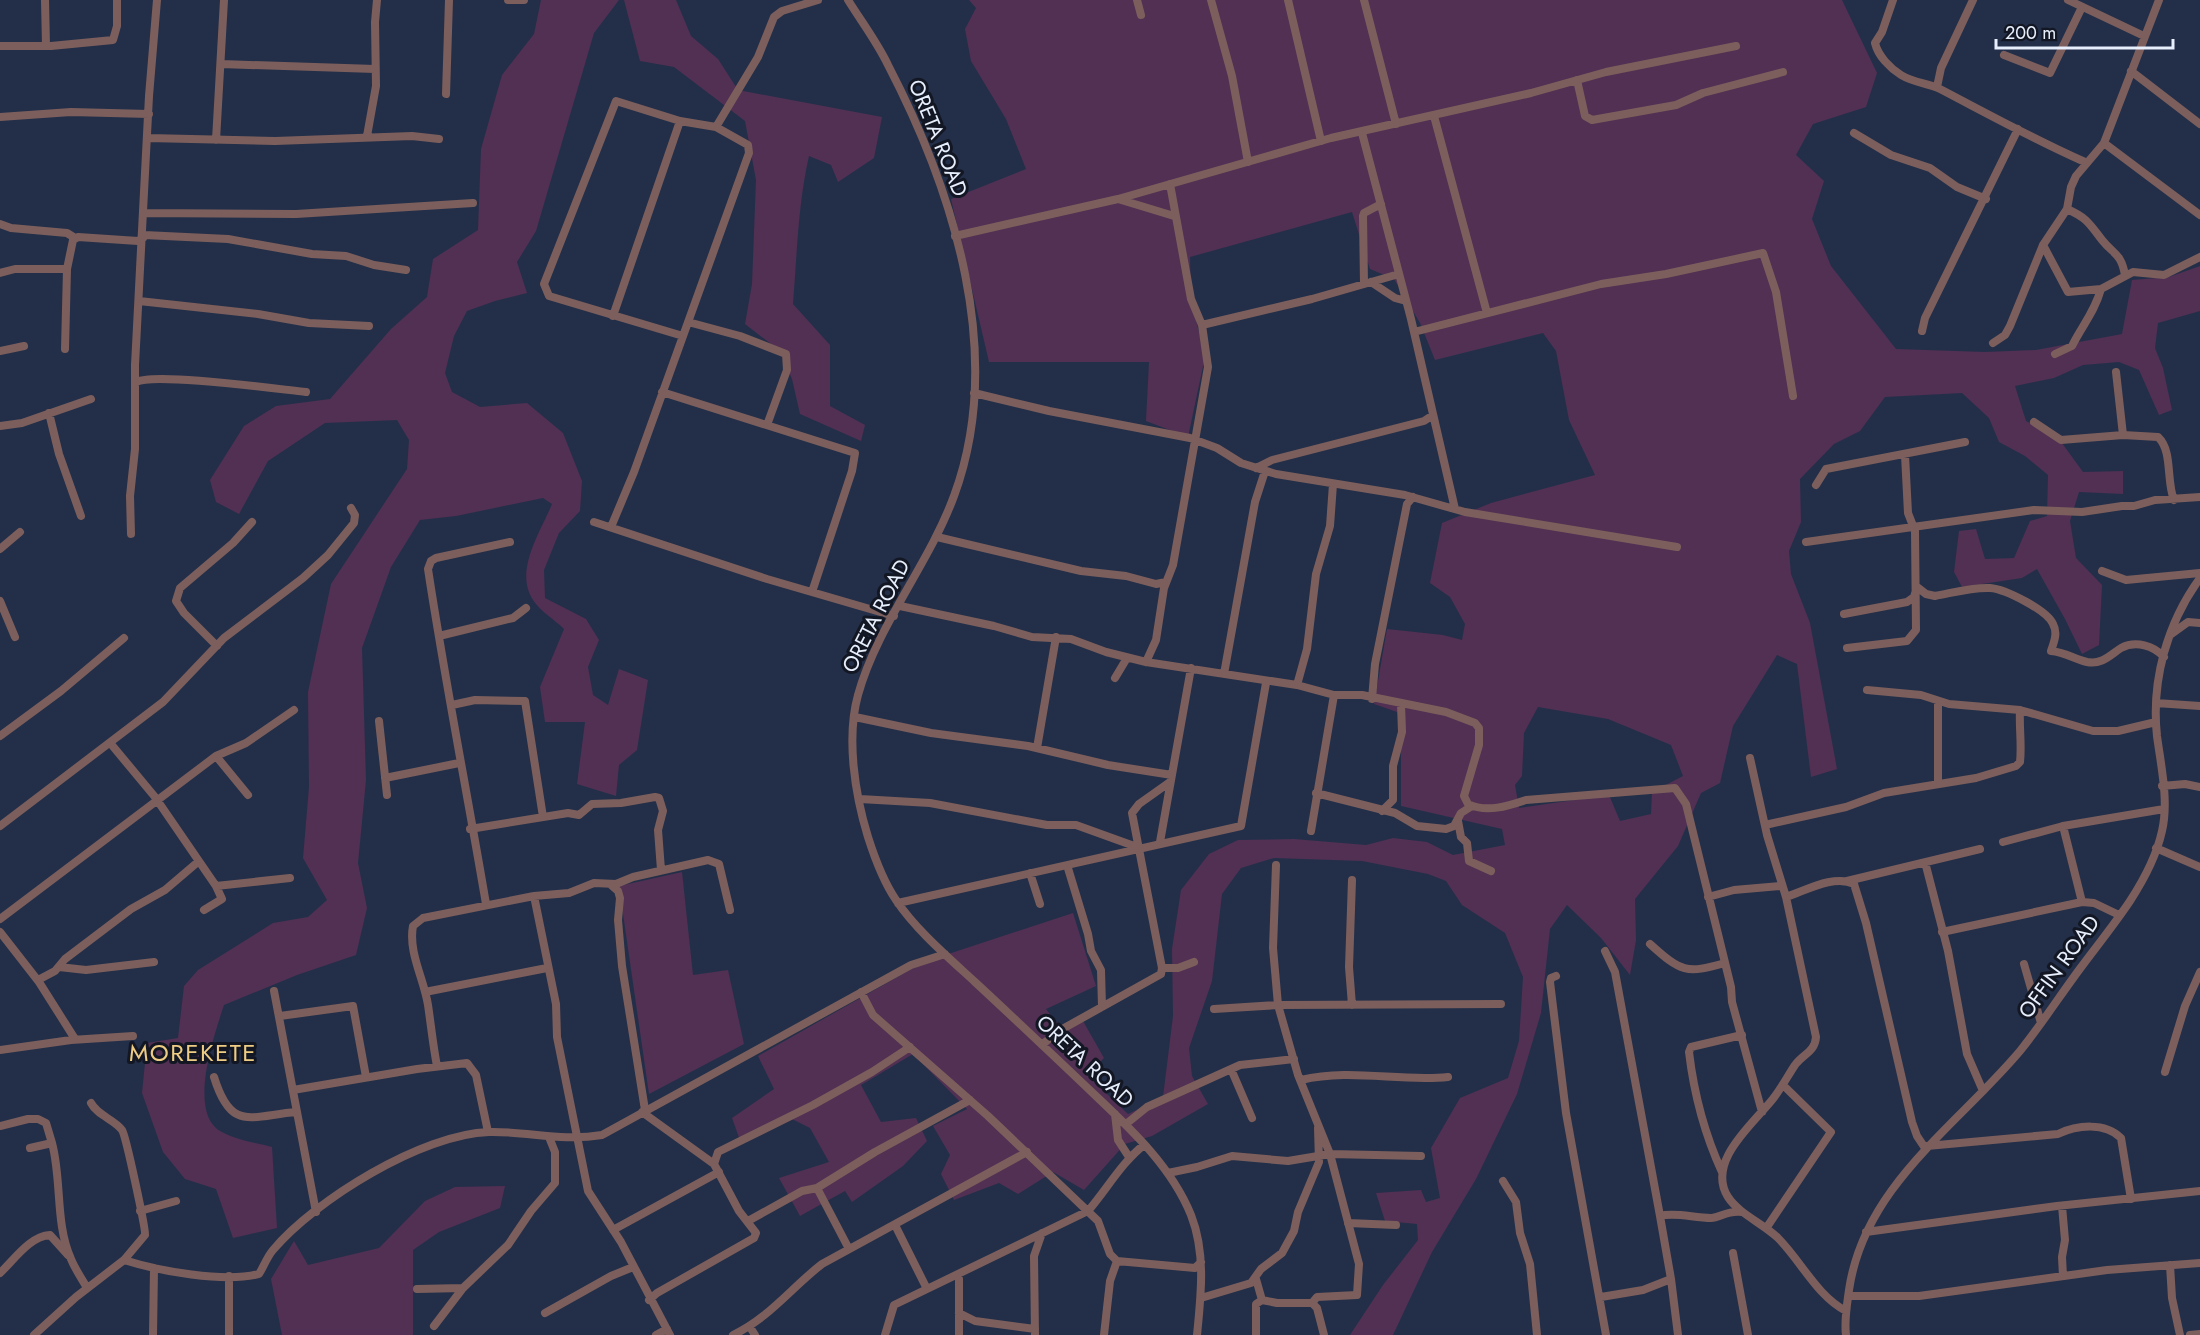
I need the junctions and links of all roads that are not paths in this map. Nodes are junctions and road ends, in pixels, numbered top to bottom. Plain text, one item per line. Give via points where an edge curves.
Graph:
1 (45, 0) edge
2 (117, 0) edge
3 (157, 0) edge
4 (224, 0) edge
5 (377, 0) edge
6 (449, 0) edge
7 (508, 0) edge
8 (524, 0) edge
9 (818, 0) edge
10 (848, 0) edge
11 (1137, 0) edge
12 (1211, 0) edge
13 (1288, 0) edge
14 (1364, 0) edge
15 (1893, 0) edge
16 (1973, 0) edge
17 (2068, 0) edge
18 (2158, 0) edge
19 (2082, 7) junction
20 (1141, 15) dead end
21 (2144, 36) junction
22 (0, 46) edge
23 (46, 46) junction
24 (1736, 46) dead end
25 (2004, 55) dead end
26 (220, 64) junction
27 (375, 69) junction
28 (2130, 71) junction
29 (1783, 72) dead end
30 (1577, 80) junction
31 (1937, 87) junction
32 (446, 94) dead end
33 (149, 114) junction
34 (1434, 116) junction
35 (0, 117) edge
36 (680, 121) junction
37 (1396, 124) junction
38 (2200, 124) edge
39 (716, 127) junction
40 (2019, 129) junction
41 (1362, 133) junction
42 (1854, 133) dead end
43 (367, 136) junction
44 (148, 138) junction
45 (439, 139) dead end
46 (216, 140) junction
47 (1321, 141) junction
48 (2104, 143) junction
49 (1248, 162) junction
50 (2085, 162) junction
51 (1170, 184) junction
52 (1133, 195) junction
53 (1118, 199) junction
54 (1986, 199) junction
55 (473, 203) dead end
56 (1381, 204) junction
57 (1135, 206) junction
58 (2067, 209) junction
59 (143, 213) junction
60 (2200, 215) edge
61 (1174, 216) junction
62 (0, 224) edge
63 (955, 236) junction
64 (75, 238) junction
65 (142, 240) junction
66 (2043, 245) junction
67 (2200, 257) edge
68 (67, 269) junction
69 (406, 270) dead end
70 (0, 273) edge
71 (1399, 274) junction
72 (2125, 275) junction
73 (1368, 283) junction
74 (2101, 289) junction
75 (1406, 301) junction
76 (139, 302) junction
77 (1487, 313) junction
78 (613, 316) junction
79 (688, 322) junction
80 (1202, 325) junction
81 (369, 326) dead end
82 (1922, 331) dead end
83 (1414, 332) junction
84 (682, 336) junction
85 (1993, 343) dead end
86 (24, 346) dead end
87 (64, 349) dead end
88 (0, 351) edge
89 (2055, 354) dead end
90 (2116, 372) dead end
91 (139, 380) junction
92 (306, 392) dead end
93 (662, 392) junction
94 (974, 393) junction
95 (1793, 396) dead end
96 (91, 399) dead end
97 (774, 412) junction
98 (49, 413) junction
99 (1433, 415) junction
100 (2034, 422) dead end
101 (767, 425) junction
102 (0, 426) edge
103 (781, 429) junction
104 (2123, 435) junction
105 (1195, 439) junction
106 (1965, 442) dead end
107 (1905, 455) junction
108 (1256, 468) junction
109 (1265, 471) junction
110 (1333, 484) junction
111 (1816, 484) dead end
112 (2200, 497) edge
113 (1408, 498) junction
114 (2174, 500) junction
115 (351, 508) dead end
116 (1455, 509) junction
117 (81, 516) dead end
118 (252, 522) dead end
119 (594, 522) dead end
120 (611, 527) junction
121 (1913, 527) junction
122 (20, 532) dead end
123 (131, 534) dead end
124 (937, 537) junction
125 (510, 542) dead end
126 (1806, 542) dead end
127 (1677, 547) dead end
128 (0, 549) edge
129 (2102, 572) dead end
130 (2200, 573) edge
131 (2200, 578) edge
132 (1166, 582) junction
133 (1917, 587) junction
134 (812, 592) junction
135 (0, 601) edge
136 (900, 606) junction
137 (526, 608) dead end
138 (1844, 614) dead end
139 (894, 616) junction
140 (2200, 623) edge
141 (439, 636) junction
142 (2169, 636) junction
143 (15, 637) dead end
144 (1056, 637) junction
145 (124, 638) dead end
146 (217, 646) junction
147 (1847, 648) dead end
148 (2164, 657) junction
149 (1127, 658) junction
150 (1146, 662) junction
151 (1191, 668) junction
152 (1224, 674) junction
153 (1115, 678) dead end
154 (1266, 683) junction
155 (1297, 685) junction
156 (1866, 690) dead end
157 (1334, 695) junction
158 (1370, 696) junction
159 (1938, 700) junction
160 (2156, 703) junction
161 (1401, 704) junction
162 (452, 705) junction
163 (2200, 706) edge
164 (294, 710) dead end
165 (2020, 710) junction
166 (855, 717) junction
167 (378, 721) dead end
168 (2156, 722) junction
169 (0, 736) edge
170 (111, 744) junction
171 (1037, 748) junction
172 (216, 756) junction
173 (1750, 758) dead end
174 (459, 763) junction
175 (385, 778) junction
176 (1171, 779) junction
177 (1938, 784) junction
178 (2162, 786) junction
179 (2200, 787) edge
180 (1316, 793) junction
181 (248, 795) dead end
182 (387, 795) dead end
183 (157, 799) junction
184 (860, 799) junction
185 (1472, 806) junction
186 (2164, 809) junction
187 (1382, 811) junction
188 (543, 817) junction
189 (1458, 821) junction
190 (1765, 825) junction
191 (0, 826) edge
192 (2063, 826) junction
193 (471, 829) junction
194 (1311, 831) dead end
195 (1160, 842) junction
196 (2002, 842) dead end
197 (1138, 848) junction
198 (2156, 848) junction
199 (1980, 849) dead end
200 (199, 861) junction
201 (1926, 862) junction
202 (1067, 865) junction
203 (1276, 865) dead end
204 (2200, 867) edge
205 (661, 870) junction
206 (1491, 871) dead end
207 (1030, 873) junction
208 (290, 878) dead end
209 (1352, 880) dead end
210 (1847, 881) junction
211 (610, 884) junction
212 (216, 886) junction
213 (1781, 886) junction
214 (534, 896) junction
215 (1708, 897) junction
216 (1786, 897) junction
217 (2082, 902) junction
218 (898, 903) junction
219 (486, 904) junction
220 (1040, 904) dead end
221 (204, 910) dead end
222 (730, 910) dead end
223 (2119, 915) junction
224 (0, 919) edge
225 (0, 932) edge
226 (1942, 932) junction
227 (1650, 944) dead end
228 (1605, 951) dead end
229 (945, 954) junction
230 (154, 962) dead end
231 (1194, 962) dead end
232 (1725, 963) junction
233 (2024, 964) dead end
234 (59, 967) junction
235 (548, 968) junction
236 (1162, 968) junction
237 (2200, 972) edge
238 (1556, 976) dead end
239 (38, 980) junction
240 (274, 992) dead end
241 (425, 992) junction
242 (861, 992) junction
243 (1501, 1004) dead end
244 (1278, 1005) junction
245 (1352, 1005) junction
246 (1102, 1006) junction
247 (1214, 1009) dead end
248 (280, 1016) junction
249 (2040, 1023) junction
250 (133, 1035) dead end
251 (1742, 1035) junction
252 (75, 1039) junction
253 (1042, 1045) junction
254 (910, 1047) junction
255 (0, 1050) edge
256 (1293, 1059) junction
257 (437, 1066) junction
258 (1231, 1069) junction
259 (2165, 1072) dead end
260 (214, 1077) dead end
261 (366, 1077) junction
262 (1448, 1077) dead end
263 (1301, 1080) junction
264 (1783, 1085) junction
265 (293, 1090) junction
266 (1983, 1090) junction
267 (970, 1100) junction
268 (91, 1103) dead end
269 (644, 1111) junction
270 (296, 1112) junction
271 (1762, 1112) junction
272 (1115, 1113) junction
273 (1252, 1118) dead end
274 (1317, 1119) junction
275 (1126, 1124) junction
276 (0, 1126) edge
277 (488, 1132) junction
278 (549, 1137) junction
279 (577, 1138) junction
280 (52, 1143) junction
281 (1144, 1145) junction
282 (1926, 1147) junction
283 (30, 1148) dead end
284 (1027, 1152) junction
285 (1330, 1154) junction
286 (1421, 1156) dead end
287 (1129, 1157) junction
288 (1320, 1157) junction
289 (716, 1168) junction
290 (1722, 1172) junction
291 (1168, 1173) junction
292 (1503, 1181) dead end
293 (817, 1188) junction
294 (2200, 1191) edge
295 (2131, 1199) junction
296 (176, 1201) dead end
297 (2062, 1206) junction
298 (1088, 1211) junction
299 (140, 1212) junction
300 (316, 1212) junction
301 (1744, 1212) junction
302 (1659, 1216) junction
303 (748, 1221) junction
304 (1348, 1223) junction
305 (895, 1225) junction
306 (1396, 1225) dead end
307 (1767, 1227) junction
308 (613, 1230) junction
309 (1866, 1232) junction
310 (1042, 1233) junction
311 (849, 1249) junction
312 (1733, 1254) dead end
313 (70, 1258) junction
314 (124, 1260) junction
315 (1117, 1261) junction
316 (1201, 1262) junction
317 (2200, 1263) edge
318 (2170, 1265) junction
319 (633, 1267) junction
320 (154, 1268) junction
321 (0, 1273) edge
322 (229, 1276) junction
323 (2063, 1276) junction
324 (959, 1279) dead end
325 (1256, 1279) junction
326 (1671, 1279) junction
327 (87, 1288) junction
328 (464, 1288) junction
329 (417, 1289) dead end
330 (927, 1289) junction
331 (1849, 1296) junction
332 (1601, 1297) junction
333 (1201, 1298) junction
334 (649, 1300) junction
335 (1262, 1300) junction
336 (1312, 1303) junction
337 (1846, 1311) junction
338 (545, 1313) dead end
339 (959, 1313) junction
340 (434, 1326) dead end
341 (750, 1327) junction
342 (668, 1332) edge
343 (1035, 1332) edge
344 (2200, 1334) edge
345 (34, 1335) edge
346 (153, 1335) edge
347 (229, 1335) edge
348 (656, 1335) edge
349 (733, 1335) edge
350 (755, 1335) edge
351 (885, 1335) edge
352 (959, 1335) edge
353 (1104, 1335) edge
354 (1197, 1335) edge
355 (1256, 1335) edge
356 (1324, 1335) edge
357 (1537, 1335) edge
358 (1606, 1335) edge
359 (1678, 1335) edge
360 (1748, 1335) edge
361 (1846, 1335) edge
362 (2180, 1335) edge
363 (2190, 1335) edge

1 - 23 street
2 - 23 street via 113,40
3 - 33 street
4 - 26 street
5 - 27 street
6 - 32 street
7 - 8 street
9 - 39 street via 774,17 758,57
10 - 63 street, ORETA ROAD via 886,61 923,139
11 - 20 street
12 - 49 street via 1232,76
13 - 47 street
14 - 37 street
15 - 31 street via 1876,39 1877,49 1898,74
16 - 31 street via 1941,68
17 - 19 street
18 - 21 street
19 - 21 street
19 - 25 street via 2050,73
21 - 28 street
22 - 23 street
24 - 30 street
26 - 27 street
26 - 46 street
27 - 43 street via 376,93
28 - 38 street
28 - 48 street
29 - 30 street via 1703,93 1676,105 1592,120 1585,116
30 - 34 street
31 - 40 street
33 - 35 street via 71,112
33 - 44 street
34 - 37 street
34 - 77 street
36 - 39 street
36 - 78 street
36 - 78 street via 621,101 614,103 544,284 549,296
37 - 41 street
39 - 79 street via 743,141 749,153
40 - 50 street
40 - 54 street
41 - 47 street
41 - 56 street
42 - 54 street via 1891,155 1930,168 1957,187
43 - 45 street
43 - 46 street
44 - 46 street
44 - 59 street
47 - 49 street
48 - 50 street
48 - 60 street
49 - 51 street
50 - 58 street via 2071,187
51 - 52 street
51 - 61 street
52 - 53 street
52 - 57 street
53 - 57 street
53 - 63 street
54 - 82 street
55 - 59 street via 296,214
56 - 71 street
56 - 73 street via 1363,216
57 - 61 street
58 - 66 street
58 - 72 street via 2097,229 2102,240 2122,259
59 - 65 street
61 - 80 street via 1191,299
62 - 64 street via 67,233
63 - 94 street, ORETA ROAD via 976,342
64 - 65 street
64 - 68 street via 70,244
65 - 69 street via 228,239 346,256
65 - 76 street
66 - 74 street via 2066,291
66 - 85 street via 2006,335
67 - 72 street via 2164,275 2138,271
68 - 70 street via 15,268
68 - 87 street
71 - 73 street
71 - 75 street
72 - 74 street
73 - 75 street
73 - 80 street
74 - 89 street via 2095,310 2072,346
75 - 83 street
76 - 81 street via 309,323
76 - 91 street via 135,372
77 - 83 street
77 - 95 street via 1601,284 1763,253 1776,292
78 - 84 street
79 - 84 street
79 - 97 street via 786,354 788,363
80 - 105 street via 1208,367
83 - 99 street
84 - 93 street
86 - 88 street
90 - 104 street
91 - 92 street
91 - 123 street via 133,422
93 - 101 street
93 - 120 street
94 - 105 street
94 - 124 street, ORETA ROAD via 968,446 956,492
96 - 98 street
97 - 101 street
97 - 103 street
98 - 102 street
98 - 117 street
99 - 108 street via 1424,421 1272,460
99 - 116 street
100 - 104 street via 2061,440
101 - 103 street
103 - 134 street via 851,449 856,457
104 - 114 street via 2149,434 2161,439
105 - 108 street
105 - 132 street via 1173,565
106 - 107 street
107 - 111 street via 1826,469
107 - 121 street via 1908,513
108 - 109 street
109 - 110 street
109 - 152 street via 1255,502
110 - 113 street
110 - 155 street via 1330,526 1316,574
112 - 114 street
113 - 116 street
113 - 158 street
114 - 121 street via 2082,512 2034,510
115 - 146 street via 354,523 328,555
116 - 127 street
118 - 146 street via 180,588 176,601
119 - 120 street
120 - 134 street
121 - 126 street
121 - 133 street
122 - 128 street
124 - 132 street via 1081,571 1155,584
124 - 136 street, ORETA ROAD
125 - 141 street via 431,561 428,569
129 - 130 street via 2126,580
131 - 142 street, OFFIN ROAD
132 - 150 street via 1156,640
133 - 138 street via 1914,597 1907,602
133 - 147 street via 1916,630 1912,638
133 - 148 street via 1935,596 1993,588 2021,600 2043,611 2054,624 2056,636 2051,651 2069,653 2087,662 2106,660 2122,648 2133,646 2155,647
134 - 139 street
135 - 143 street
136 - 139 street, ORETA ROAD
136 - 144 street via 1024,636
137 - 141 street via 520,615 502,621
139 - 166 street, ORETA ROAD via 871,658 857,697
140 - 142 street via 2188,622
141 - 162 street
142 - 148 street, OFFIN ROAD
144 - 149 street
144 - 171 street
145 - 169 street via 61,692
146 - 170 street via 163,702
148 - 160 street, OFFIN ROAD
149 - 150 street
149 - 153 street
150 - 151 street
151 - 152 street
151 - 176 street
152 - 154 street
154 - 155 street
154 - 195 street via 1241,826
155 - 157 street
156 - 159 street
157 - 158 street
157 - 180 street
158 - 161 street
159 - 165 street
159 - 177 street
160 - 163 street
160 - 168 street, OFFIN ROAD
161 - 185 street via 1446,712 1477,724 1479,745 1464,796
161 - 187 street via 1403,720 1394,760 1393,800
162 - 174 street
162 - 188 street via 475,700 525,701
164 - 172 street via 246,743
165 - 168 street via 2093,731 2118,731
165 - 177 street via 2020,762 1976,778
166 - 171 street via 931,733
166 - 184 street, ORETA ROAD
167 - 175 street
168 - 178 street, OFFIN ROAD
170 - 183 street
170 - 191 street
171 - 176 street
172 - 181 street
172 - 183 street
173 - 190 street
174 - 175 street
174 - 193 street
175 - 182 street
176 - 195 street
176 - 197 street via 1132,813
177 - 190 street via 1884,793 1846,807
178 - 179 street
178 - 186 street, OFFIN ROAD
180 - 187 street
180 - 194 street
183 - 200 street
183 - 224 street
184 - 197 street via 930,803 1047,825 1076,825
184 - 218 street, ORETA ROAD via 881,874
185 - 189 street via 1461,813
185 - 215 street via 1503,807 1526,800 1675,788 1686,804 1704,867
186 - 192 street
186 - 198 street, OFFIN ROAD
187 - 189 street via 1395,813 1421,827 1451,828
188 - 193 street
188 - 205 street via 579,815 592,804 659,798 663,811 658,830
189 - 206 street via 1469,861
190 - 213 street
192 - 196 street
192 - 217 street
193 - 219 street
195 - 197 street
197 - 202 street
197 - 236 street
198 - 204 street
198 - 223 street, OFFIN ROAD via 2140,884
199 - 201 street
200 - 212 street
200 - 234 street via 165,890 107,926
201 - 210 street
201 - 226 street
202 - 207 street
202 - 246 street via 1091,951 1101,970
203 - 244 street via 1273,948
205 - 211 street
205 - 222 street via 696,861 716,862
207 - 218 street
207 - 220 street
208 - 212 street
209 - 245 street
210 - 216 street via 1827,883
210 - 282 street via 1854,884 1866,923 1912,1122
211 - 214 street via 594,883 570,893
211 - 269 street via 620,898 622,966
212 - 221 street via 222,899
213 - 215 street via 1734,890
213 - 216 street
214 - 219 street
214 - 235 street
215 - 232 street
216 - 264 street via 1816,1037 1813,1048 1794,1066
217 - 223 street via 2094,903
217 - 226 street
218 - 229 street, ORETA ROAD
219 - 241 street via 429,916 413,926 416,963
223 - 249 street, OFFIN ROAD
225 - 239 street
226 - 266 street via 1967,1054
227 - 232 street via 1667,959 1691,971
228 - 302 street via 1616,972
229 - 242 street via 911,965
229 - 253 street, ORETA ROAD
230 - 234 street via 86,970
231 - 236 street
232 - 251 street
233 - 249 street
234 - 239 street
235 - 241 street
235 - 279 street
236 - 246 street via 1159,976
237 - 259 street
238 - 332 street via 1550,982 1556,1048
239 - 252 street
240 - 248 street
241 - 257 street
242 - 254 street via 873,1015
242 - 269 street
243 - 245 street
244 - 245 street
244 - 247 street
244 - 256 street
246 - 253 street
248 - 261 street via 353,1005
248 - 265 street
249 - 266 street, OFFIN ROAD
250 - 252 street
251 - 271 street
251 - 290 street via 1691,1047 1689,1052 1696,1101
252 - 255 street
253 - 272 street, ORETA ROAD
254 - 267 street
254 - 289 street via 813,1105 718,1152
256 - 258 street
256 - 263 street
257 - 261 street
257 - 277 street via 471,1066
258 - 273 street
258 - 275 street via 1147,1107
260 - 270 street via 223,1103 237,1116
261 - 265 street
262 - 263 street via 1335,1074
263 - 274 street
264 - 271 street
264 - 307 street via 1831,1132
265 - 270 street
266 - 282 street, OFFIN ROAD
267 - 284 street
267 - 293 street
268 - 299 street via 126,1137
269 - 279 street via 602,1135
269 - 289 street
270 - 300 street
271 - 290 street via 1731,1149
272 - 275 street, ORETA ROAD
272 - 287 street via 1118,1140
274 - 285 street
274 - 288 street
275 - 281 street, ORETA ROAD
276 - 280 street via 39,1119 46,1123
277 - 278 street
277 - 300 street via 458,1135 427,1145 375,1171
278 - 279 street
278 - 328 street via 555,1148 555,1184 508,1245
279 - 308 street via 588,1191
280 - 283 street
280 - 313 street
281 - 287 street
281 - 291 street, ORETA ROAD
282 - 295 street via 2105,1127 2121,1138
282 - 309 street, OFFIN ROAD
284 - 298 street
284 - 305 street
285 - 286 street
285 - 288 street
285 - 304 street
287 - 298 street
288 - 291 street via 1288,1161 1232,1156
288 - 325 street via 1294,1232 1282,1253 1261,1269
289 - 303 street
289 - 308 street
290 - 301 street via 1725,1192
291 - 316 street, ORETA ROAD via 1192,1217
292 - 357 street via 1516,1202 1530,1264
293 - 303 street via 802,1191
293 - 311 street
294 - 295 street
295 - 297 street
296 - 299 street
297 - 309 street
297 - 323 street
298 - 310 street
298 - 315 street via 1098,1221 1110,1254
299 - 314 street via 145,1235
300 - 322 street via 273,1250 259,1274
301 - 302 street via 1725,1212 1715,1218
301 - 307 street
302 - 326 street
303 - 334 street via 754,1238
304 - 306 street
304 - 336 street via 1359,1264 1357,1295 1317,1297
305 - 311 street
305 - 330 street
307 - 337 street via 1796,1257 1826,1299
308 - 319 street
309 - 331 street, OFFIN ROAD via 1858,1250
310 - 330 street
310 - 343 street via 1034,1256
311 - 341 street via 796,1284 783,1301
312 - 360 street
313 - 321 street via 50,1235 45,1235 28,1245
313 - 327 street
314 - 320 street
314 - 327 street
315 - 316 street via 1195,1268
315 - 353 street via 1110,1281
316 - 333 street, ORETA ROAD
317 - 318 street
318 - 323 street
318 - 362 street
319 - 334 street
319 - 338 street
320 - 322 street
320 - 346 street
322 - 347 street
323 - 331 street via 1919,1296
324 - 339 street
325 - 333 street
325 - 335 street
326 - 332 street via 1643,1290
326 - 359 street
327 - 345 street
328 - 329 street
328 - 340 street
330 - 351 street via 894,1305
331 - 337 street, OFFIN ROAD
332 - 358 street
333 - 354 street, ORETA ROAD
334 - 342 street
335 - 336 street
335 - 355 street via 1256,1304
336 - 356 street
337 - 361 street, OFFIN ROAD
339 - 343 street via 975,1322
339 - 352 street
341 - 349 street
341 - 350 street
342 - 348 street
344 - 363 street

